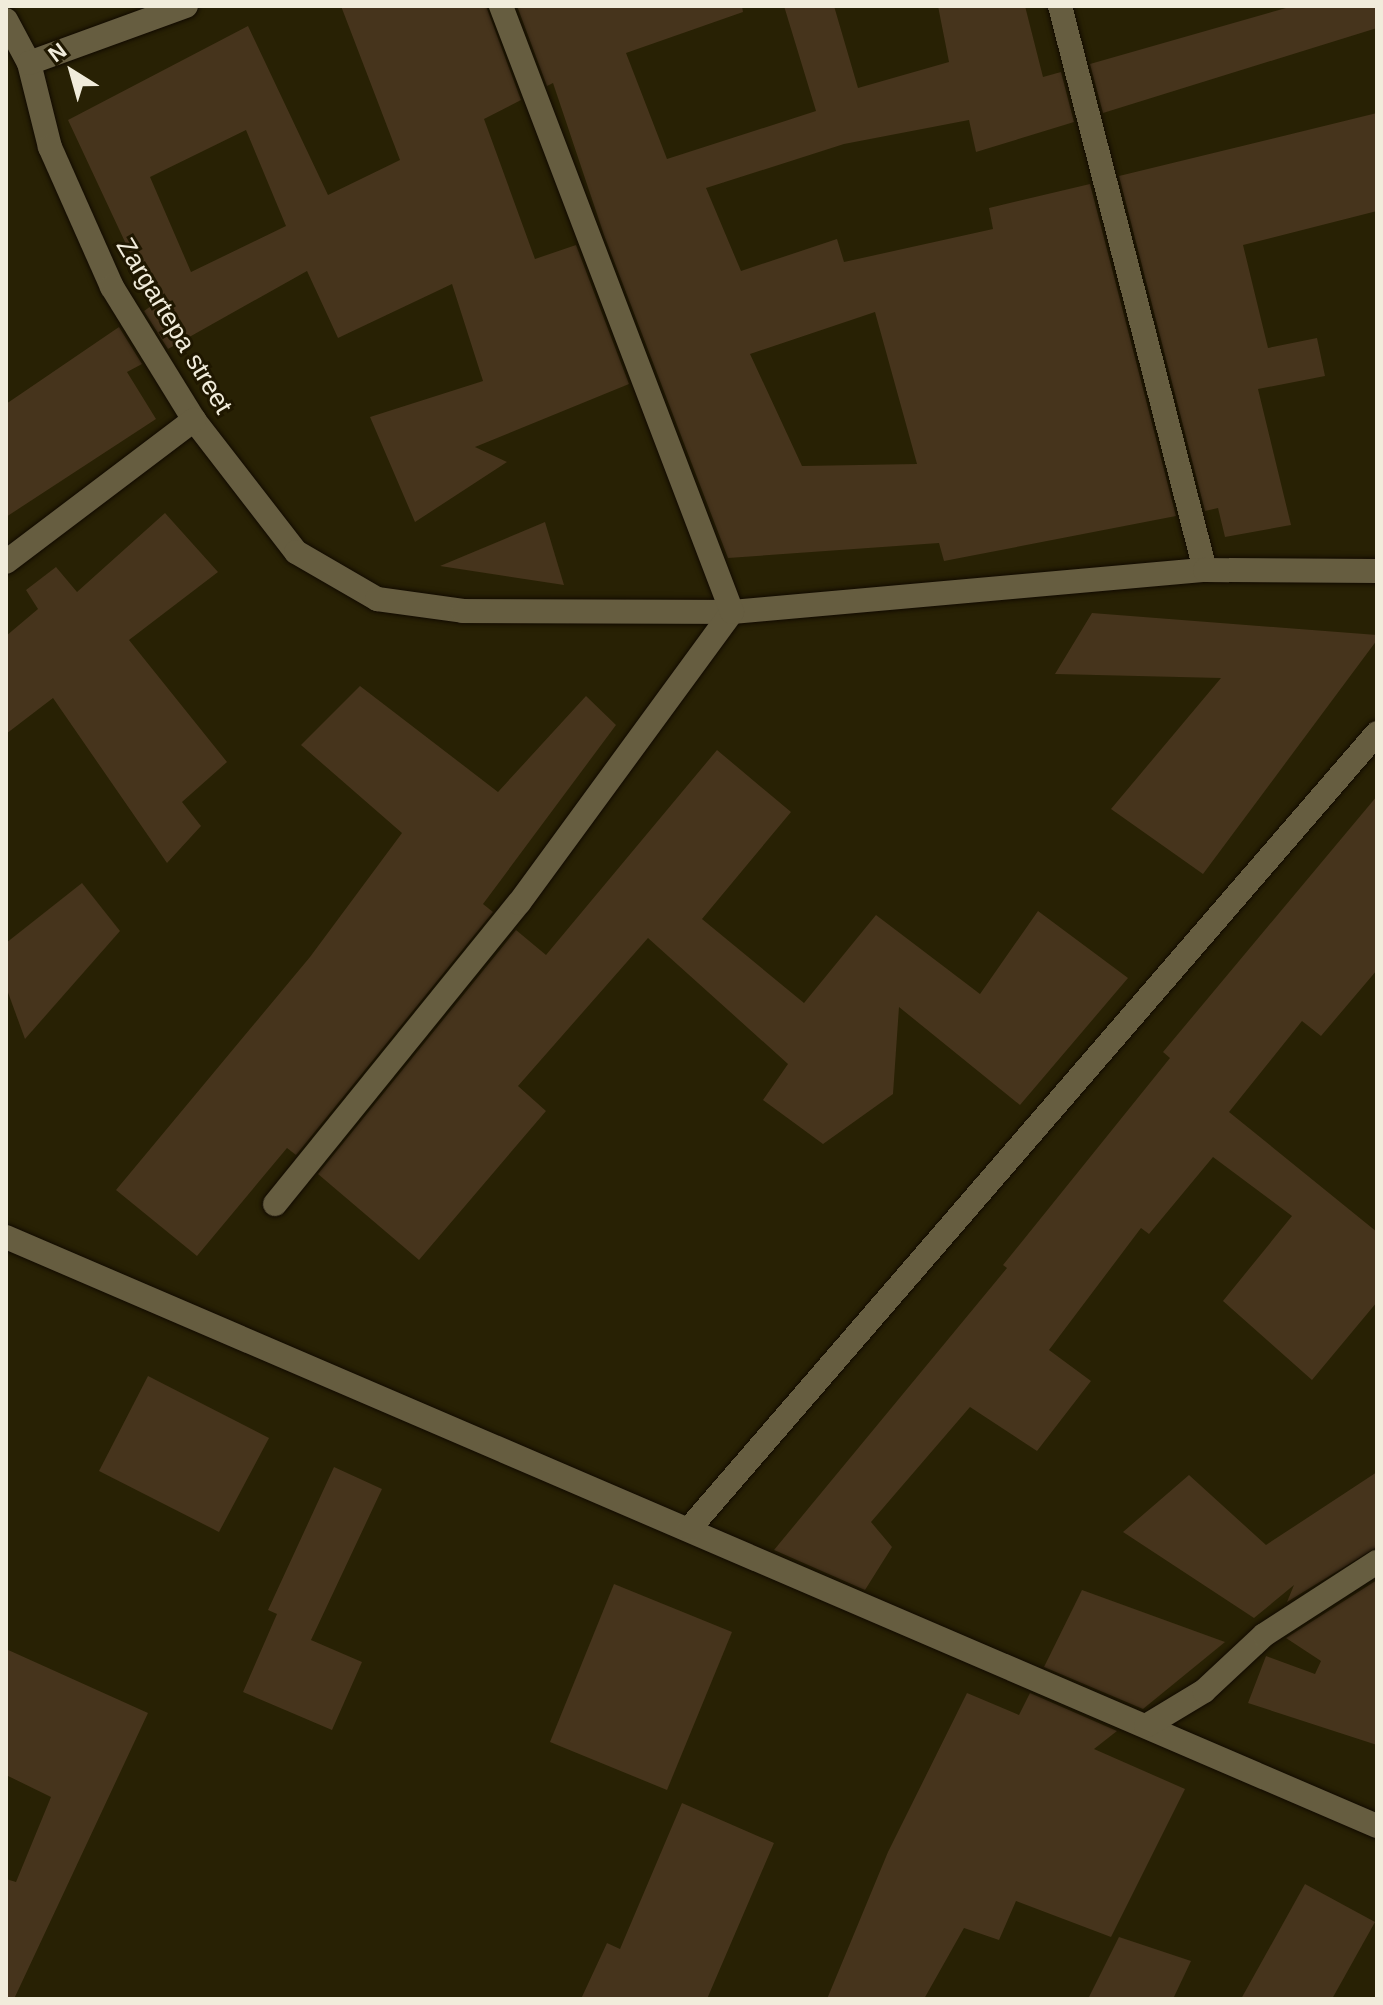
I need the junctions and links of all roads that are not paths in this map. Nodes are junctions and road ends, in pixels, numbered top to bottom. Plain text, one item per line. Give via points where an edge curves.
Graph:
1 (186, 6) edge
2 (501, 6) edge
3 (1060, 6) edge
4 (6, 20) edge
5 (29, 63) junction
6 (194, 420) junction
7 (6, 562) edge
8 (1205, 570) junction
9 (1377, 571) edge
10 (732, 612) junction
11 (1377, 733) edge
12 (275, 1204) dead end
13 (6, 1237) edge
14 (689, 1529) junction
15 (1377, 1562) edge
16 (1146, 1726) junction
17 (1377, 1826) edge

1 - 5 street
2 - 10 street
3 - 8 street
4 - 5 street, Zargartepa street
5 - 6 street, Zargartepa street via 50,147 112,287
6 - 7 street
6 - 10 street, Zargartepa street via 296,552 377,599 463,611
8 - 9 street
8 - 10 street
10 - 12 street via 519,903
11 - 14 street
13 - 14 street
14 - 16 street
15 - 16 street via 1264,1635 1204,1691
16 - 17 street

